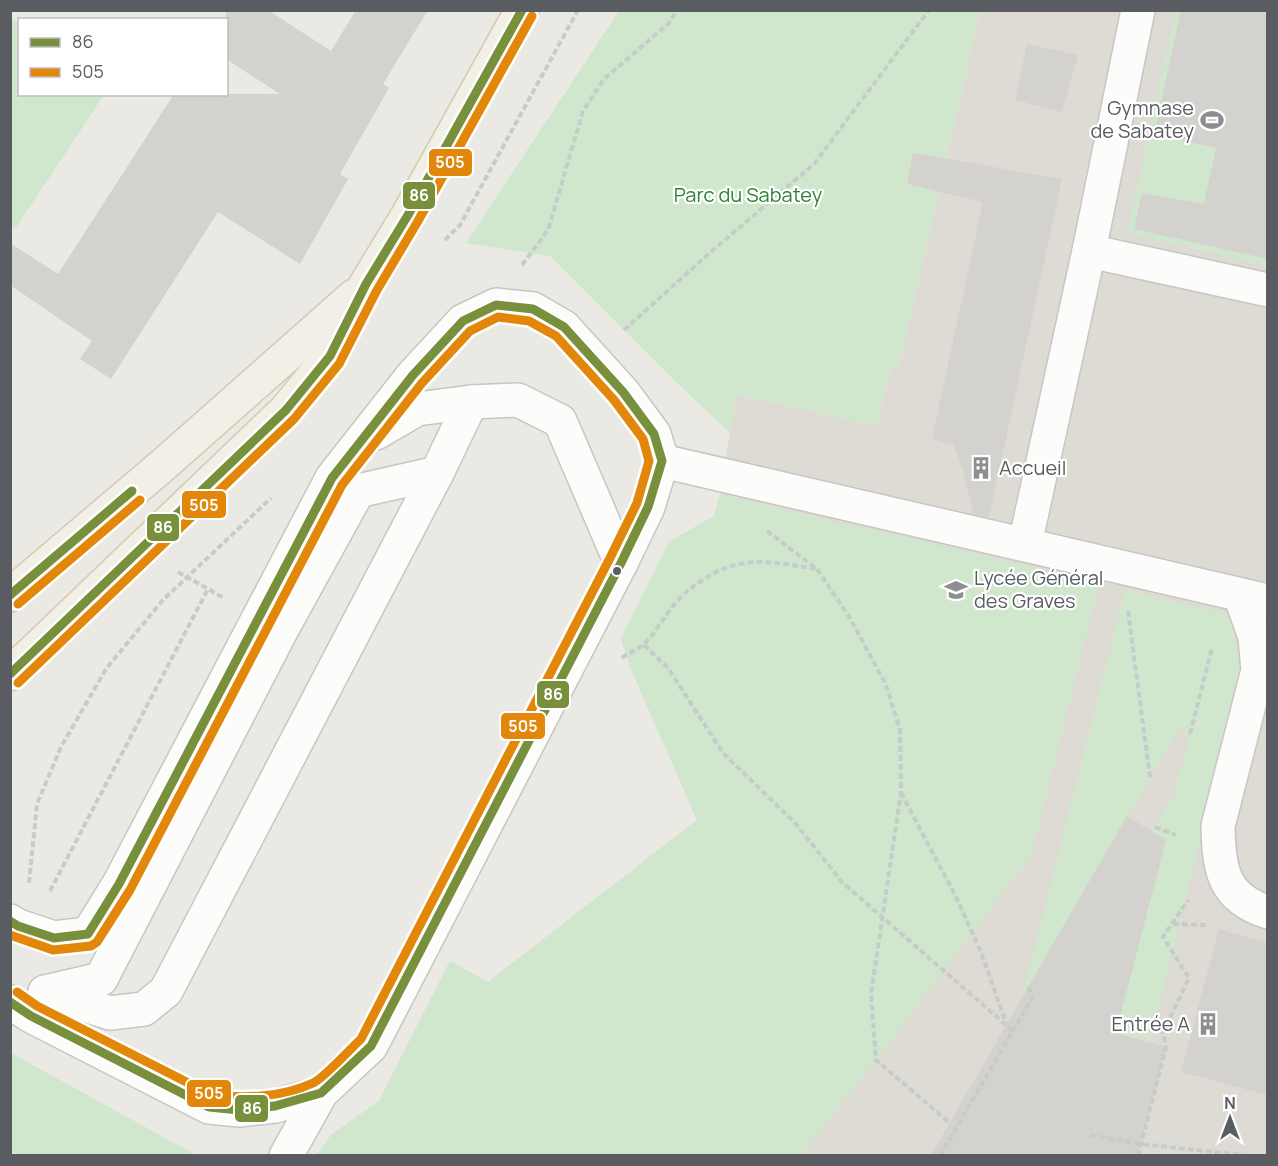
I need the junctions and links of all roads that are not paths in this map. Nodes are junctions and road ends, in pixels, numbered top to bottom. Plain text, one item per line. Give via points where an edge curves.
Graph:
1 (522, 10) edge
2 (1137, 10) edge
3 (1089, 251) junction
4 (366, 284) junction
5 (1268, 290) edge
6 (471, 402) junction
7 (361, 442) junction
8 (662, 461) junction
9 (437, 473) junction
10 (1025, 544) junction
11 (621, 562) junction
12 (10, 595) edge
13 (1244, 595) edge
14 (10, 674) edge
15 (1268, 912) edge
16 (19, 914) edge
17 (10, 988) edge
18 (45, 992) junction
19 (10, 1002) edge
20 (321, 1093) junction
21 (286, 1155) edge

1 - 4 main road
2 - 3 lane
3 - 5 lane
3 - 10 lane
4 - 12 main road
4 - 14 main road via 330,356 286,410
6 - 7 lane via 417,409
6 - 9 lane
6 - 11 lane via 518,400 560,421
7 - 8 lane via 413,375 463,321 496,305 533,309 564,327 623,392 654,434
7 - 16 lane via 332,478 119,884 88,934 54,938
8 - 10 lane
8 - 11 lane via 648,507
9 - 18 lane via 358,491 101,979
9 - 18 lane via 166,991 144,1009 110,1013
10 - 13 lane
11 - 20 lane via 371,1046
13 - 15 lane via 1255,637 1258,670 1218,826 1219,850 1233,892 1251,907
17 - 18 lane
19 - 20 lane via 209,1107 239,1110 275,1106
20 - 21 lane

